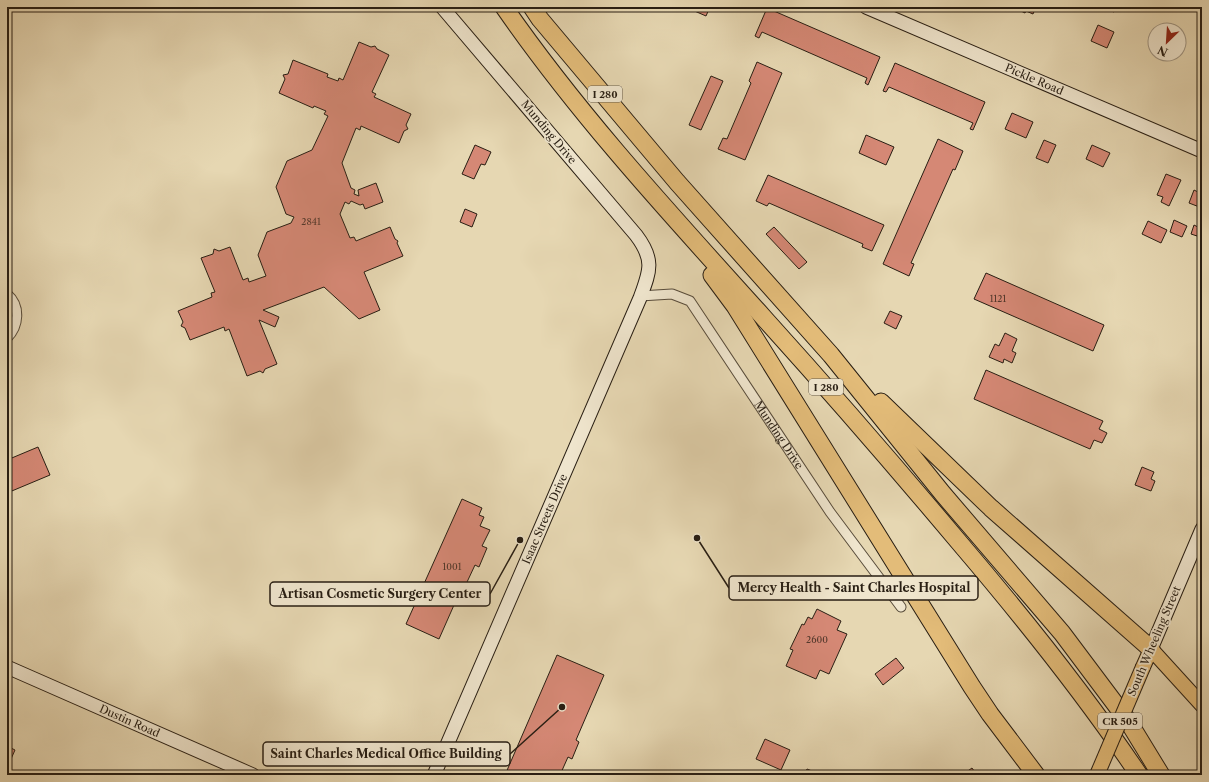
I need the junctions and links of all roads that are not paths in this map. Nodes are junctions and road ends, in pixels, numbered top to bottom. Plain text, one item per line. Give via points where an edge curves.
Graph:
1 (442, 7) edge
2 (504, 7) edge
3 (532, 7) edge
4 (867, 7) edge
5 (1202, 151) edge
6 (668, 211) junction
7 (650, 262) joint
8 (7, 294) edge
9 (640, 296) junction
10 (7, 338) edge
11 (831, 355) junction
12 (1202, 529) edge
13 (901, 607) dead end
14 (1151, 648) junction
15 (7, 667) edge
16 (1202, 704) edge
17 (253, 775) edge
18 (434, 775) edge
19 (1036, 775) edge
20 (1097, 775) edge
21 (1139, 775) edge
22 (1161, 775) edge

1 - 7 street, Munding Drive via 636,235 643,244
2 - 6 highway, I 280 via 553,75
3 - 11 highway, I 280 via 677,182
4 - 5 street, Pickle Road
6 - 19 highway via 735,306 972,687
6 - 21 highway, I 280 via 804,362 1028,624
7 - 9 street, Isaac Streets Drive
8 - 10 street via 15,306 17,315 16,325
9 - 13 street, Munding Drive via 672,294 690,301 830,512
9 - 18 street, Isaac Streets Drive
11 - 14 highway via 991,508
11 - 22 highway, I 280 via 943,494 1062,633 1128,721
12 - 14 street, South Wheeling Street / CR 505
14 - 16 main road
14 - 20 main road, South Wheeling Street / CR 505, bridge
15 - 17 street, Dustin Road

